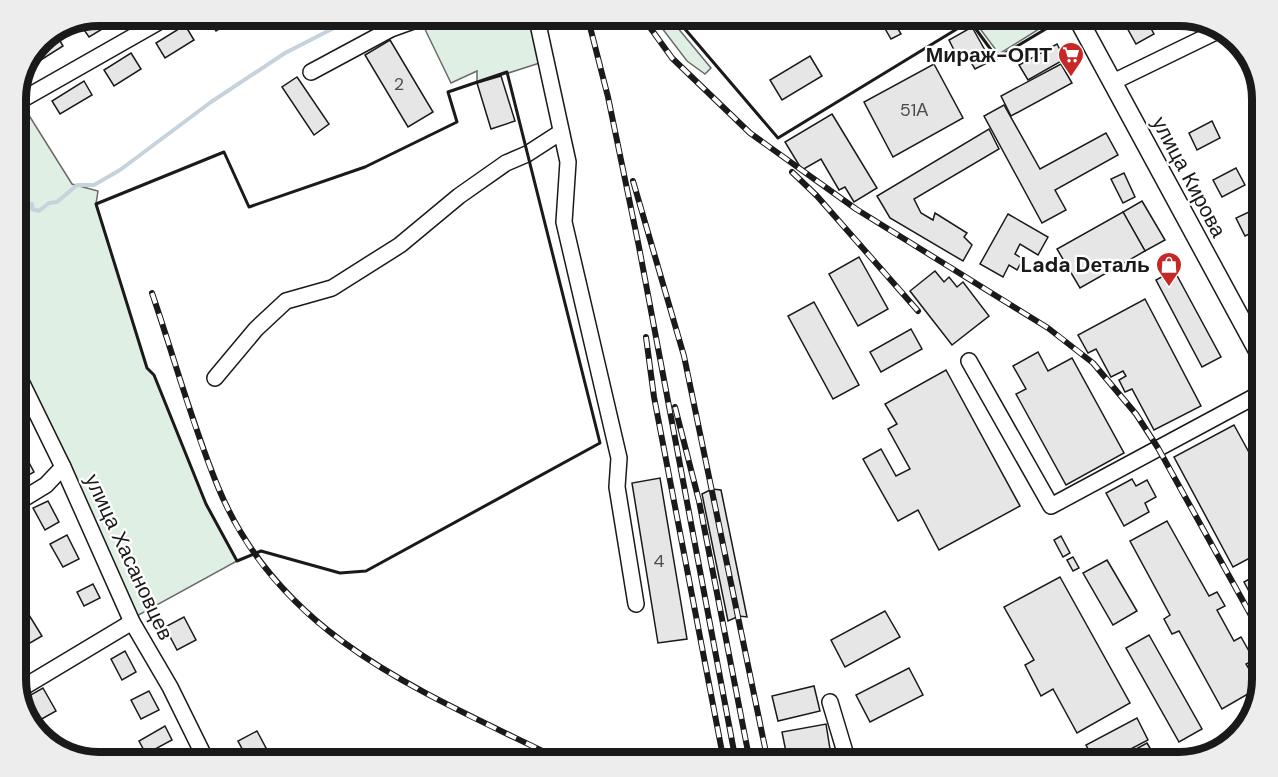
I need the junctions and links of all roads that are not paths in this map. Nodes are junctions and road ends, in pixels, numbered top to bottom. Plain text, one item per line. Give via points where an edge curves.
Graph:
1 (153, 25) edge
2 (405, 25) edge
3 (538, 25) edge
4 (1082, 25) edge
5 (1213, 33) edge
6 (311, 72) dead end
7 (1113, 82) junction
8 (26, 97) edge
9 (561, 132) junction
10 (1252, 340) edge
11 (969, 361) dead end
12 (215, 378) dead end
13 (26, 391) edge
14 (1252, 398) edge
15 (63, 467) junction
16 (26, 497) edge
17 (636, 604) dead end
18 (132, 622) junction
19 (26, 686) edge
20 (830, 702) dead end
21 (202, 752) edge
22 (845, 752) edge

1 - 8 street
2 - 6 street
3 - 9 street
4 - 7 main road, улица Кирова
5 - 7 street
7 - 10 main road, улица Кирова
9 - 12 street via 506,163 400,245 332,288 286,301 256,329
9 - 17 street via 568,162 564,222 619,458 617,487
11 - 14 street via 1051,506
13 - 15 street, улица Хасановцев
15 - 16 street via 46,485
15 - 18 street, улица Хасановцев
18 - 19 street
18 - 21 street, улица Хасановцев
20 - 22 street

